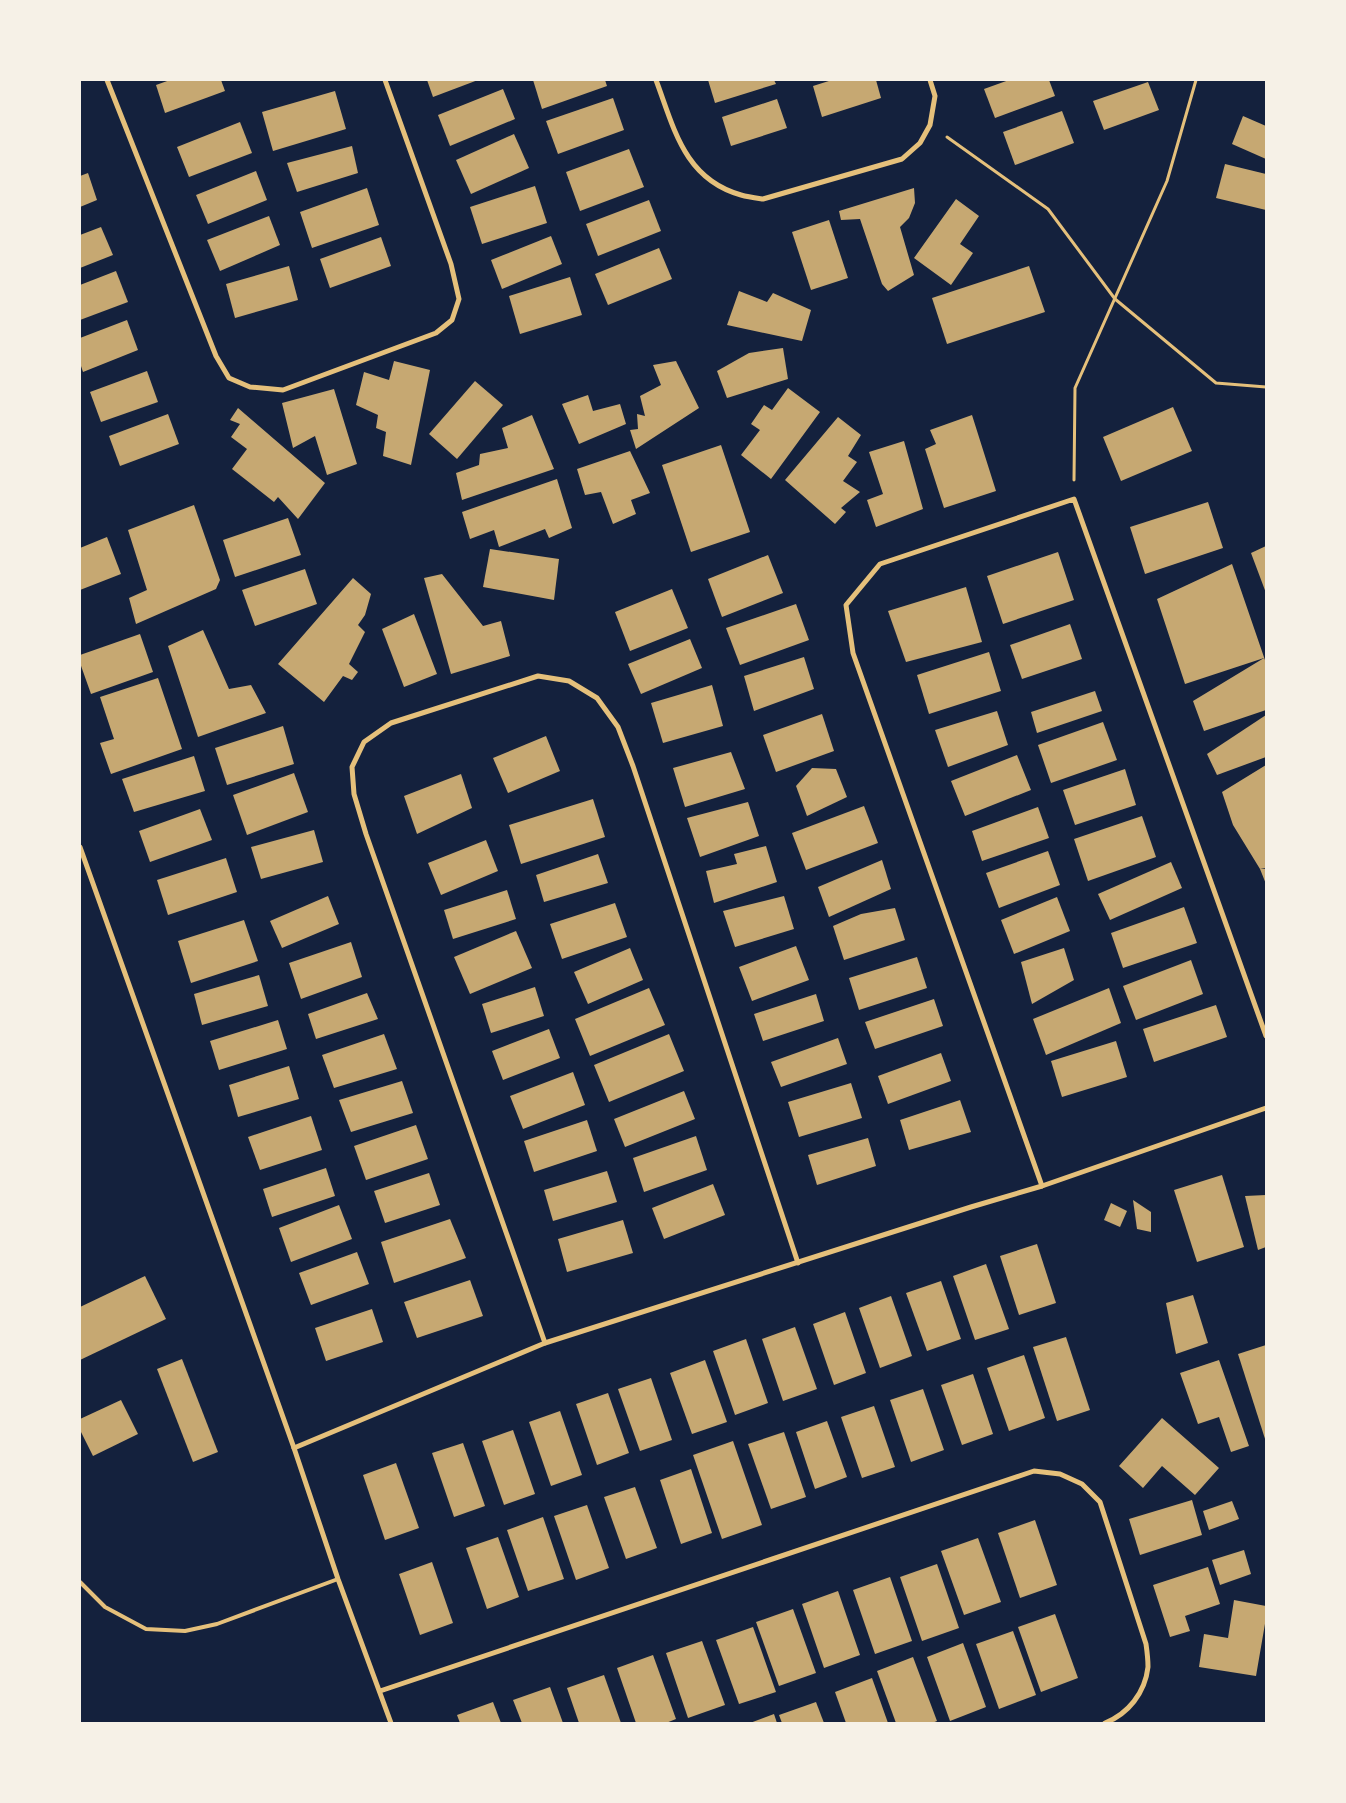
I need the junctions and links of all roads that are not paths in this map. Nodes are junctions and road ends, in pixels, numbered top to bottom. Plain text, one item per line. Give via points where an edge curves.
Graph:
1 (107, 80) edge
2 (385, 80) edge
3 (656, 80) edge
4 (930, 80) edge
5 (80, 847) edge
6 (1266, 1036) edge
7 (1266, 1108) edge
8 (1042, 1186) junction
9 (798, 1263) junction
10 (545, 1343) junction
11 (294, 1448) junction
12 (338, 1578) junction
13 (80, 1582) edge
14 (380, 1690) junction
15 (391, 1723) edge
16 (1105, 1723) edge

1 - 2 street via 216,356 229,378 250,387 283,390 436,334 452,320 459,299 451,264
3 - 4 street via 678,142 694,167 716,184 740,195 763,199 902,159 920,143 930,125 935,96
5 - 11 street
6 - 8 street via 1074,498 880,564 846,605 853,653
7 - 8 street
8 - 9 street
9 - 10 street
9 - 10 street via 618,727 597,698 569,681 538,676 392,723 364,742 352,767 354,794 366,834
10 - 11 street
11 - 12 street
12 - 13 lane via 217,1624 185,1631 146,1629 105,1607
12 - 14 street
14 - 15 street
14 - 16 street via 1034,1471 1060,1474 1082,1484 1100,1502 1146,1644 1148,1666 1144,1684 1136,1699 1118,1718

